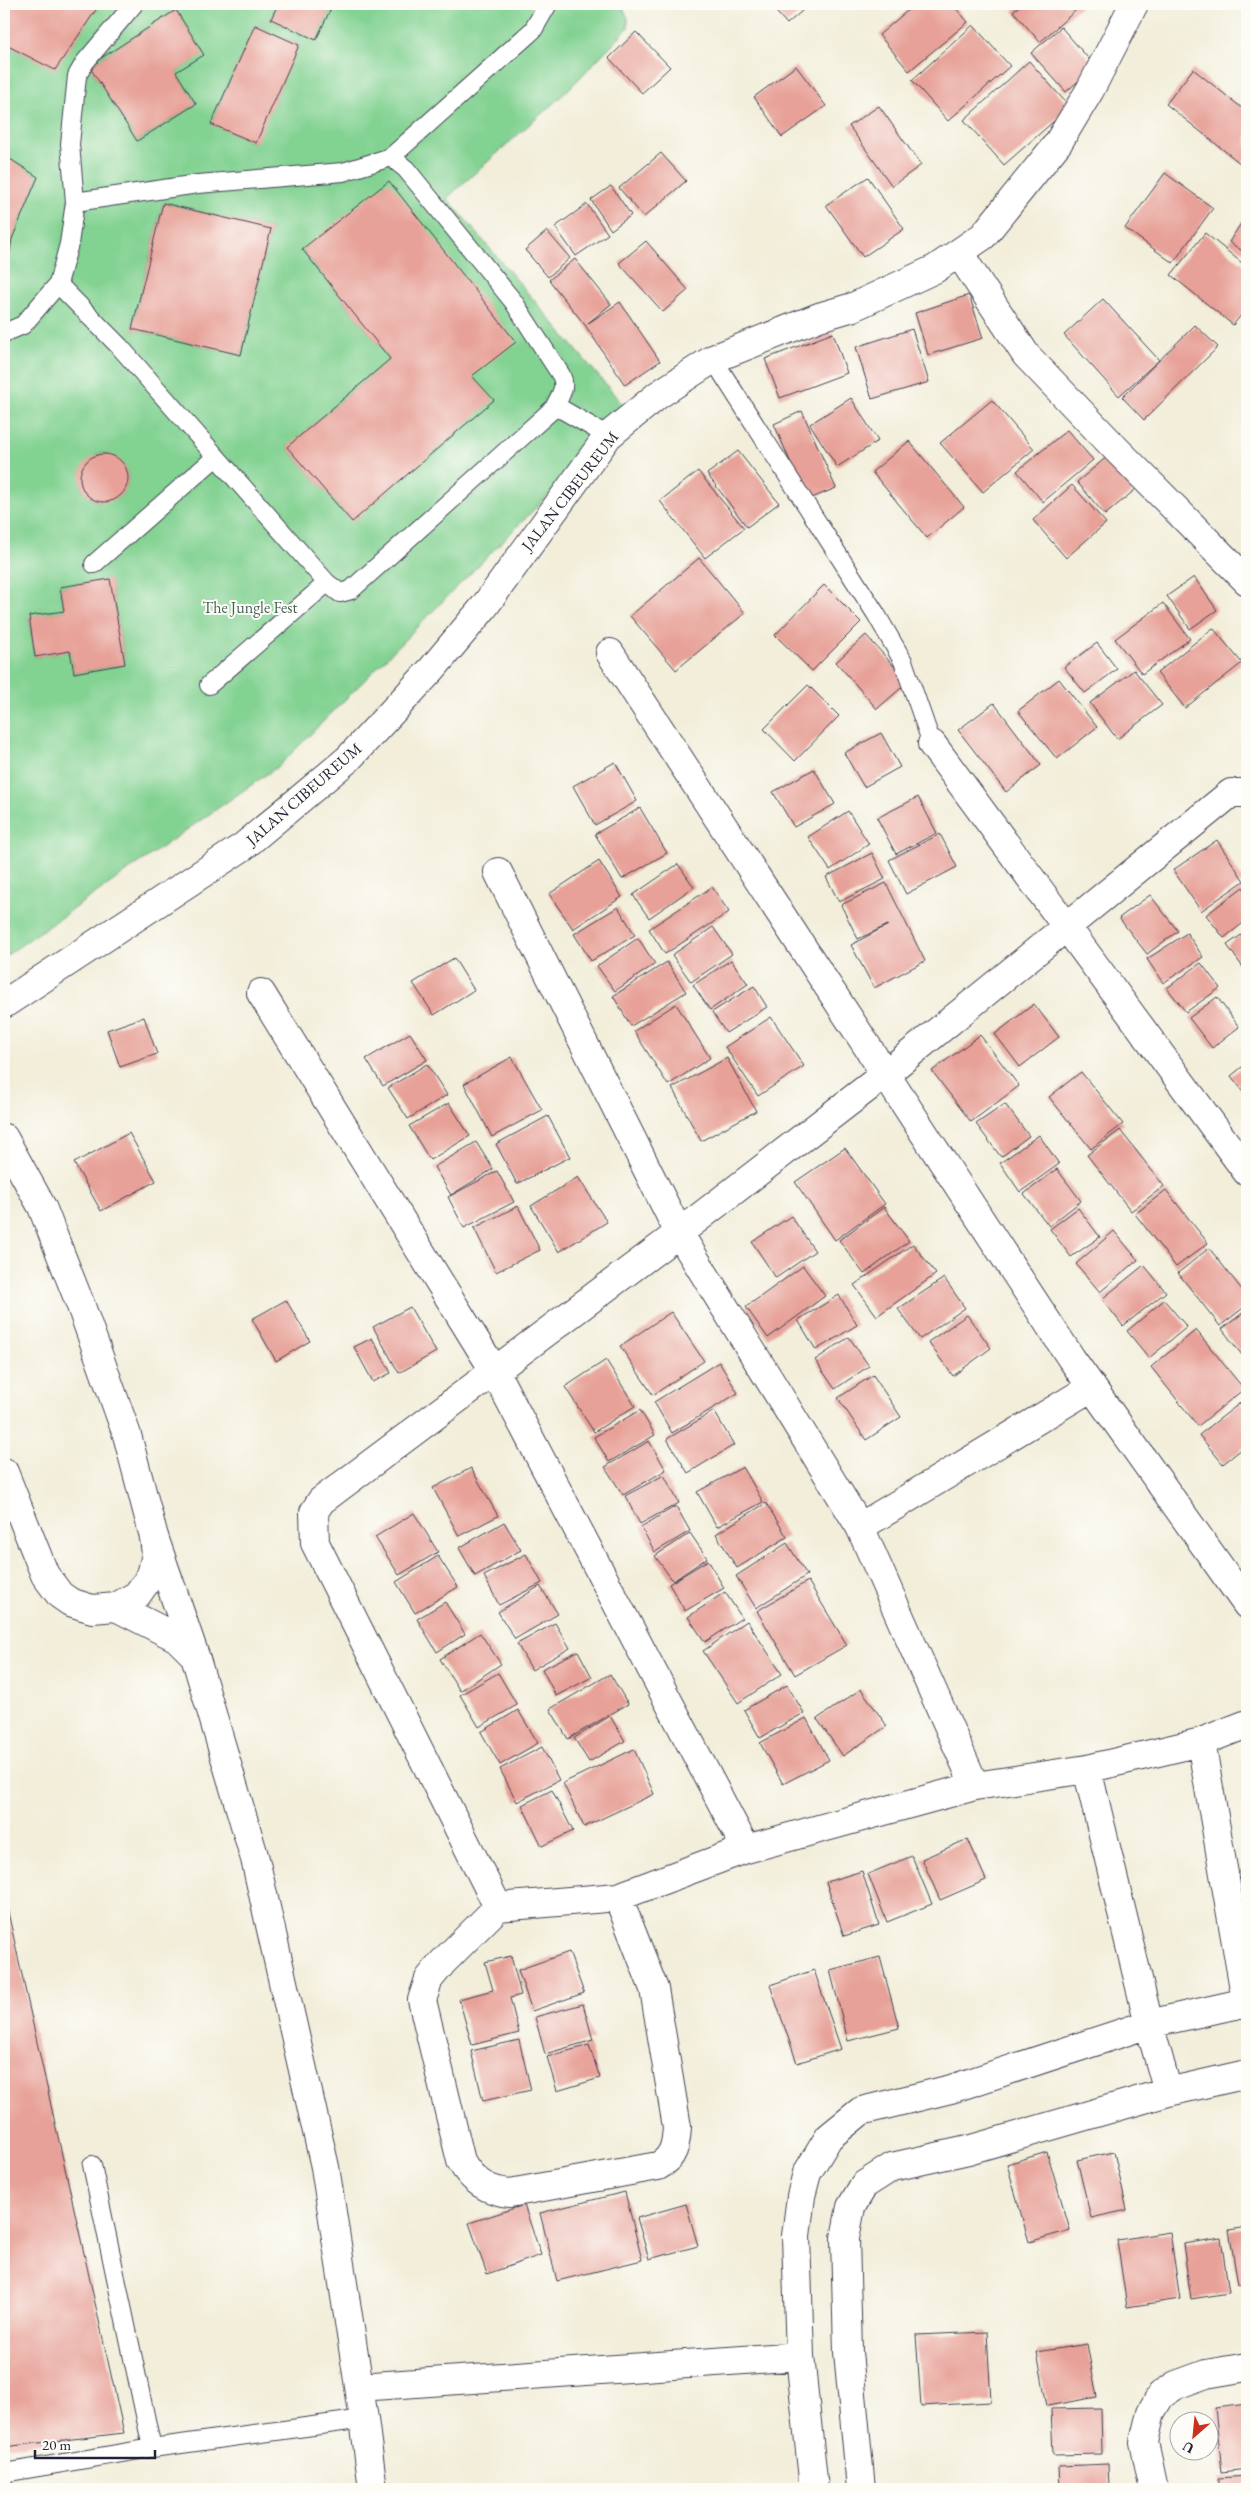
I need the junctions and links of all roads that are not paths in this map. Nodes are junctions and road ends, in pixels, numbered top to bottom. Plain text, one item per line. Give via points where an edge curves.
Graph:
1 (134, 4) edge
2 (548, 4) edge
3 (1134, 4) edge
4 (391, 157) junction
5 (75, 202) junction
6 (958, 253) junction
7 (58, 284) junction
8 (4, 333) edge
9 (713, 359) junction
10 (554, 408) junction
11 (608, 436) junction
12 (216, 457) junction
13 (94, 564) dead end
14 (1247, 581) edge
15 (327, 583) junction
16 (610, 653) dead end
17 (209, 685) dead end
18 (932, 744) joint
19 (1247, 794) edge
20 (498, 872) dead end
21 (1066, 928) junction
22 (261, 993) dead end
23 (4, 1004) edge
24 (884, 1074) junction
25 (4, 1138) edge
26 (1247, 1172) edge
27 (679, 1233) junction
28 (495, 1372) junction
29 (1092, 1388) junction
30 (4, 1472) edge
31 (860, 1527) junction
32 (154, 1536) junction
33 (1247, 1605) edge
34 (116, 1607) junction
35 (195, 1656) junction
36 (1247, 1724) edge
37 (1201, 1742) junction
38 (1087, 1768) junction
39 (974, 1786) junction
40 (746, 1849) junction
41 (618, 1897) junction
42 (498, 1907) junction
43 (1247, 2004) edge
44 (1149, 2024) junction
45 (1247, 2074) edge
46 (1168, 2092) junction
47 (92, 2165) dead end
48 (800, 2356) junction
49 (1247, 2368) edge
50 (360, 2387) junction
51 (364, 2419) junction
52 (152, 2448) junction
53 (4, 2473) edge
54 (373, 2489) edge
55 (814, 2489) edge
56 (861, 2489) edge
57 (1154, 2489) edge

1 - 5 lane via 77,76 70,144
2 - 4 lane via 533,30
3 - 6 street, JALAN CIBEUREUM via 1090,90 1058,143 982,236
4 - 5 lane via 343,172 198,184
4 - 10 lane via 406,169 513,301 556,366 564,382
5 - 7 lane via 69,244
6 - 9 street, JALAN CIBEUREUM via 935,269 853,307
6 - 14 street via 1026,355
7 - 8 lane via 23,325
7 - 12 lane via 120,347
9 - 11 street, JALAN CIBEUREUM via 658,395
9 - 18 lane via 903,661
10 - 11 lane
10 - 15 lane via 351,590 340,592
11 - 23 street, JALAN CIBEUREUM via 484,607 432,669 348,759 244,846
12 - 13 lane
12 - 15 lane
15 - 17 lane
16 - 24 street
18 - 21 street
19 - 21 street via 1231,793
20 - 27 street
21 - 24 street
21 - 26 street
22 - 28 street
24 - 27 street
24 - 29 street
25 - 32 street via 42,1207 81,1306 128,1435
27 - 28 street
27 - 31 street
28 - 40 street
28 - 42 street via 321,1501 314,1512 315,1543
29 - 31 street
29 - 33 street
30 - 34 street via 52,1586 64,1598 83,1608
31 - 39 street
32 - 34 street via 156,1555 152,1575 137,1595
32 - 35 street
34 - 35 street via 178,1638
35 - 50 street via 255,1859 322,2157
36 - 37 street
37 - 38 street
37 - 43 street
38 - 39 street
38 - 44 street
39 - 40 street
40 - 41 street
41 - 42 street
41 - 42 street via 654,1989 677,2128 676,2145 666,2162 658,2166 510,2193 495,2192 479,2183 461,2161 422,2000 429,1979
43 - 44 street
44 - 46 street
44 - 48 street via 951,2089 861,2111 843,2123 820,2150 807,2174 801,2196 796,2236
45 - 46 street
46 - 56 street via 968,2150 892,2167 873,2177 856,2196 847,2224 845,2248 848,2352
47 - 52 lane
48 - 50 street
48 - 55 street
49 - 57 street via 1206,2374 1176,2385 1161,2396 1151,2412 1144,2442
50 - 51 street
51 - 52 lane
51 - 54 street
52 - 53 lane

